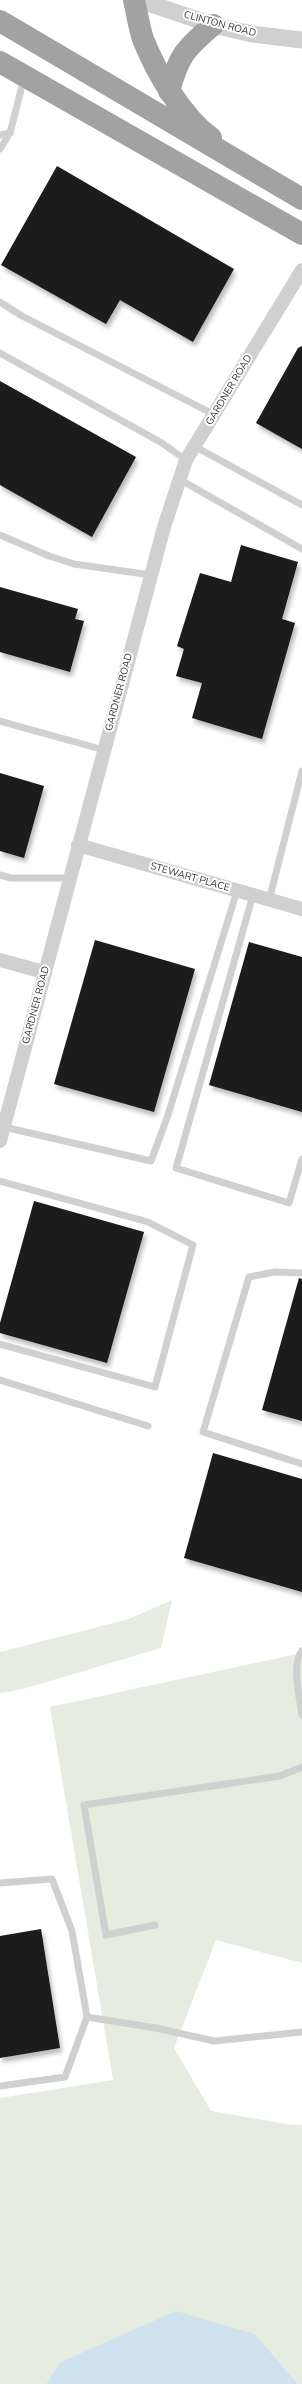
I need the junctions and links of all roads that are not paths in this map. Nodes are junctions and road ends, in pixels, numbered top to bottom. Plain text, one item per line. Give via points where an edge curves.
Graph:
1 (134, 0) edge
2 (139, 0) edge
3 (0, 21) edge
4 (213, 25) junction
5 (302, 40) edge
6 (0, 62) edge
7 (25, 76) junction
8 (169, 91) junction
9 (10, 133) junction
10 (0, 135) edge
11 (0, 149) edge
12 (275, 184) junction
13 (302, 200) edge
14 (302, 234) edge
15 (302, 270) edge
16 (0, 302) edge
17 (0, 353) edge
18 (213, 414) junction
19 (194, 446) junction
20 (186, 460) junction
21 (179, 479) junction
22 (302, 505) edge
23 (0, 535) edge
24 (302, 549) edge
25 (151, 575) junction
26 (0, 721) edge
27 (104, 750) junction
28 (302, 771) edge
29 (78, 845) junction
30 (0, 875) edge
31 (69, 878) junction
32 (237, 891) junction
33 (254, 895) junction
34 (269, 900) junction
35 (302, 909) edge
36 (0, 960) edge
37 (44, 972) junction
38 (4, 1127) junction
39 (0, 1141) edge
40 (302, 1159) edge
41 (0, 1182) edge
42 (302, 1273) edge
43 (0, 1344) edge
44 (0, 1380) edge
45 (148, 1426) dead end
46 (302, 1464) edge
47 (302, 1651) edge
48 (302, 1715) edge
49 (302, 1768) edge
50 (0, 1883) edge
51 (155, 1925) dead end
52 (87, 2017) junction
53 (302, 2032) edge
54 (0, 2086) edge

1 - 8 highway via 143,39
2 - 4 street, CLINTON ROAD
3 - 12 highway
4 - 5 street, CLINTON ROAD via 252,34
4 - 8 highway via 191,43 177,63
6 - 7 highway
7 - 9 lane
7 - 14 highway
8 - 12 highway via 203,132
9 - 10 lane
9 - 11 lane
12 - 13 highway
15 - 18 street, GARDNER ROAD
16 - 18 lane via 22,316
17 - 20 lane via 162,443
18 - 19 street, GARDNER ROAD
19 - 20 street, GARDNER ROAD
19 - 22 lane
20 - 21 street, GARDNER ROAD
21 - 24 lane
21 - 25 street, GARDNER ROAD
23 - 25 lane via 48,556 74,564
25 - 27 street, GARDNER ROAD
26 - 27 lane
27 - 29 street, GARDNER ROAD
28 - 34 lane
29 - 31 street, GARDNER ROAD
29 - 32 street, STEWART PLACE
30 - 31 lane via 11,878
31 - 37 street, GARDNER ROAD
32 - 33 street, STEWART PLACE
32 - 38 lane via 168,1116 151,1161
33 - 34 street, STEWART PLACE
33 - 40 lane via 176,1168 289,1203
34 - 35 street, STEWART PLACE
36 - 37 street
37 - 38 street, GARDNER ROAD
38 - 39 street, GARDNER ROAD
41 - 43 lane via 148,1222 193,1245 154,1387
42 - 46 lane via 275,1272 249,1277 203,1432
44 - 45 lane
47 - 48 lane via 299,1654 296,1671
49 - 51 lane via 280,1776 84,1805 106,1934
50 - 52 lane via 52,1879 72,1931
52 - 53 lane via 156,2028 214,2041
52 - 54 lane via 64,2077

